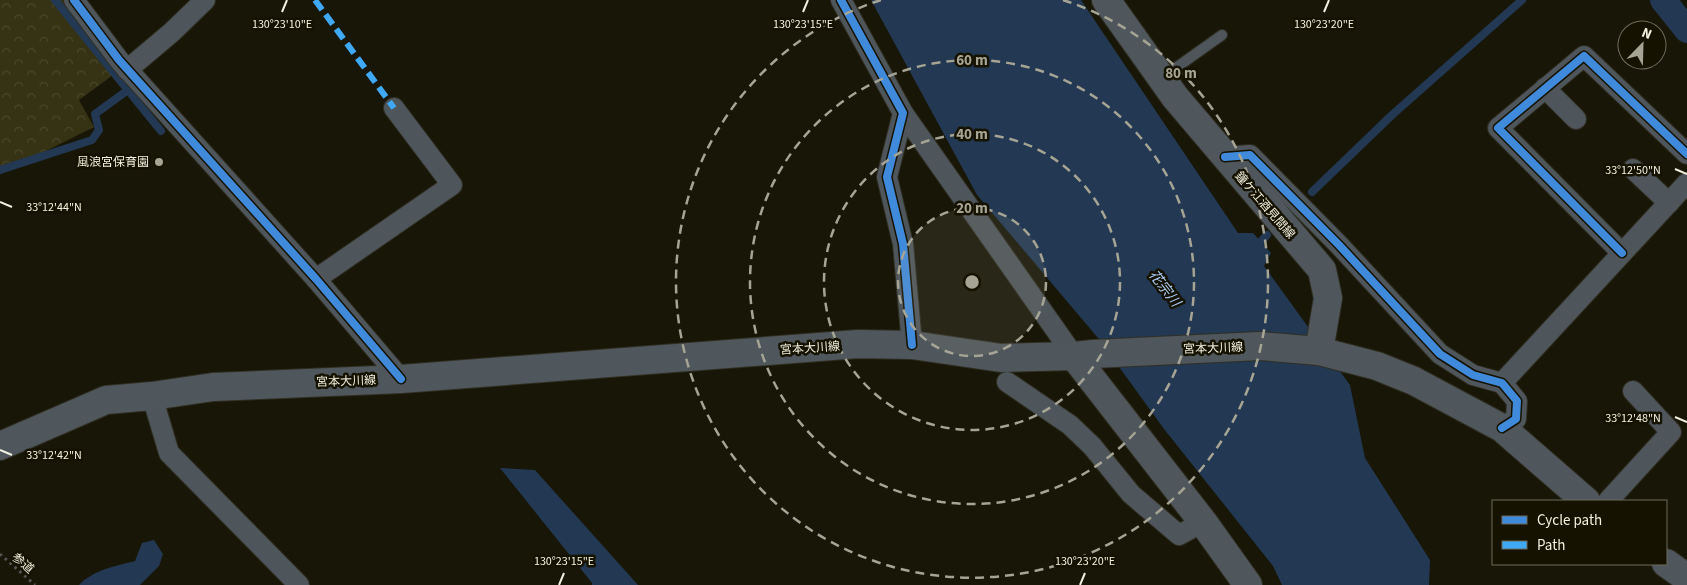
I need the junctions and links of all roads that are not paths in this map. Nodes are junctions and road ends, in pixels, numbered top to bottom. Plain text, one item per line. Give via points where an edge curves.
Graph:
1 (74, 0) edge
2 (205, 0) edge
3 (841, 0) edge
4 (1106, 0) edge
5 (1222, 35) dead end
6 (128, 70) junction
7 (1162, 78) junction
8 (1545, 88) junction
9 (394, 108) dead end
10 (903, 113) junction
11 (1576, 119) dead end
12 (1687, 154) edge
13 (1225, 158) junction
14 (1633, 169) dead end
15 (1687, 183) edge
16 (1669, 203) junction
17 (1622, 253) junction
18 (316, 279) junction
19 (912, 345) junction
20 (1328, 347) junction
21 (1084, 355) junction
22 (401, 379) junction
23 (1007, 382) dead end
24 (1502, 383) junction
25 (1634, 391) dead end
26 (152, 396) junction
27 (1502, 428) junction
28 (0, 446) edge
29 (1585, 500) edge
30 (1609, 500) edge
31 (1203, 522) junction
32 (1667, 565) edge
33 (1687, 578) edge
34 (300, 585) edge
35 (1248, 585) edge

1 - 6 street
2 - 6 street
3 - 10 street
4 - 7 main road, 鐘ケ江酒見間線
5 - 7 lane
6 - 18 street
7 - 13 main road, 鐘ケ江酒見間線
8 - 11 street
8 - 12 street via 1584,56
8 - 17 street via 1498,128
9 - 18 street via 452,185
10 - 19 street via 887,177 903,244
10 - 21 street
13 - 20 main road, 鐘ケ江酒見間線 via 1322,270 1328,298
13 - 24 street via 1250,154 1440,354 1473,375
14 - 16 street
15 - 16 street
16 - 17 street
17 - 24 street
18 - 22 street
19 - 21 main road, 宮本大川線 via 1001,358
19 - 22 main road, 宮本大川線 via 858,344
20 - 21 main road, 宮本大川線 via 1260,346
20 - 27 main road, 宮本大川線 via 1414,381
21 - 31 main road
22 - 26 main road, 宮本大川線 via 213,387
23 - 31 street via 1070,425 1092,446 1131,494 1179,535
24 - 27 street via 1517,401 1516,419
25 - 30 street via 1671,432
26 - 28 main road, 宮本大川線 via 106,400
26 - 34 street via 169,453
27 - 29 main road, 宮本大川線
31 - 35 main road
32 - 33 main road

